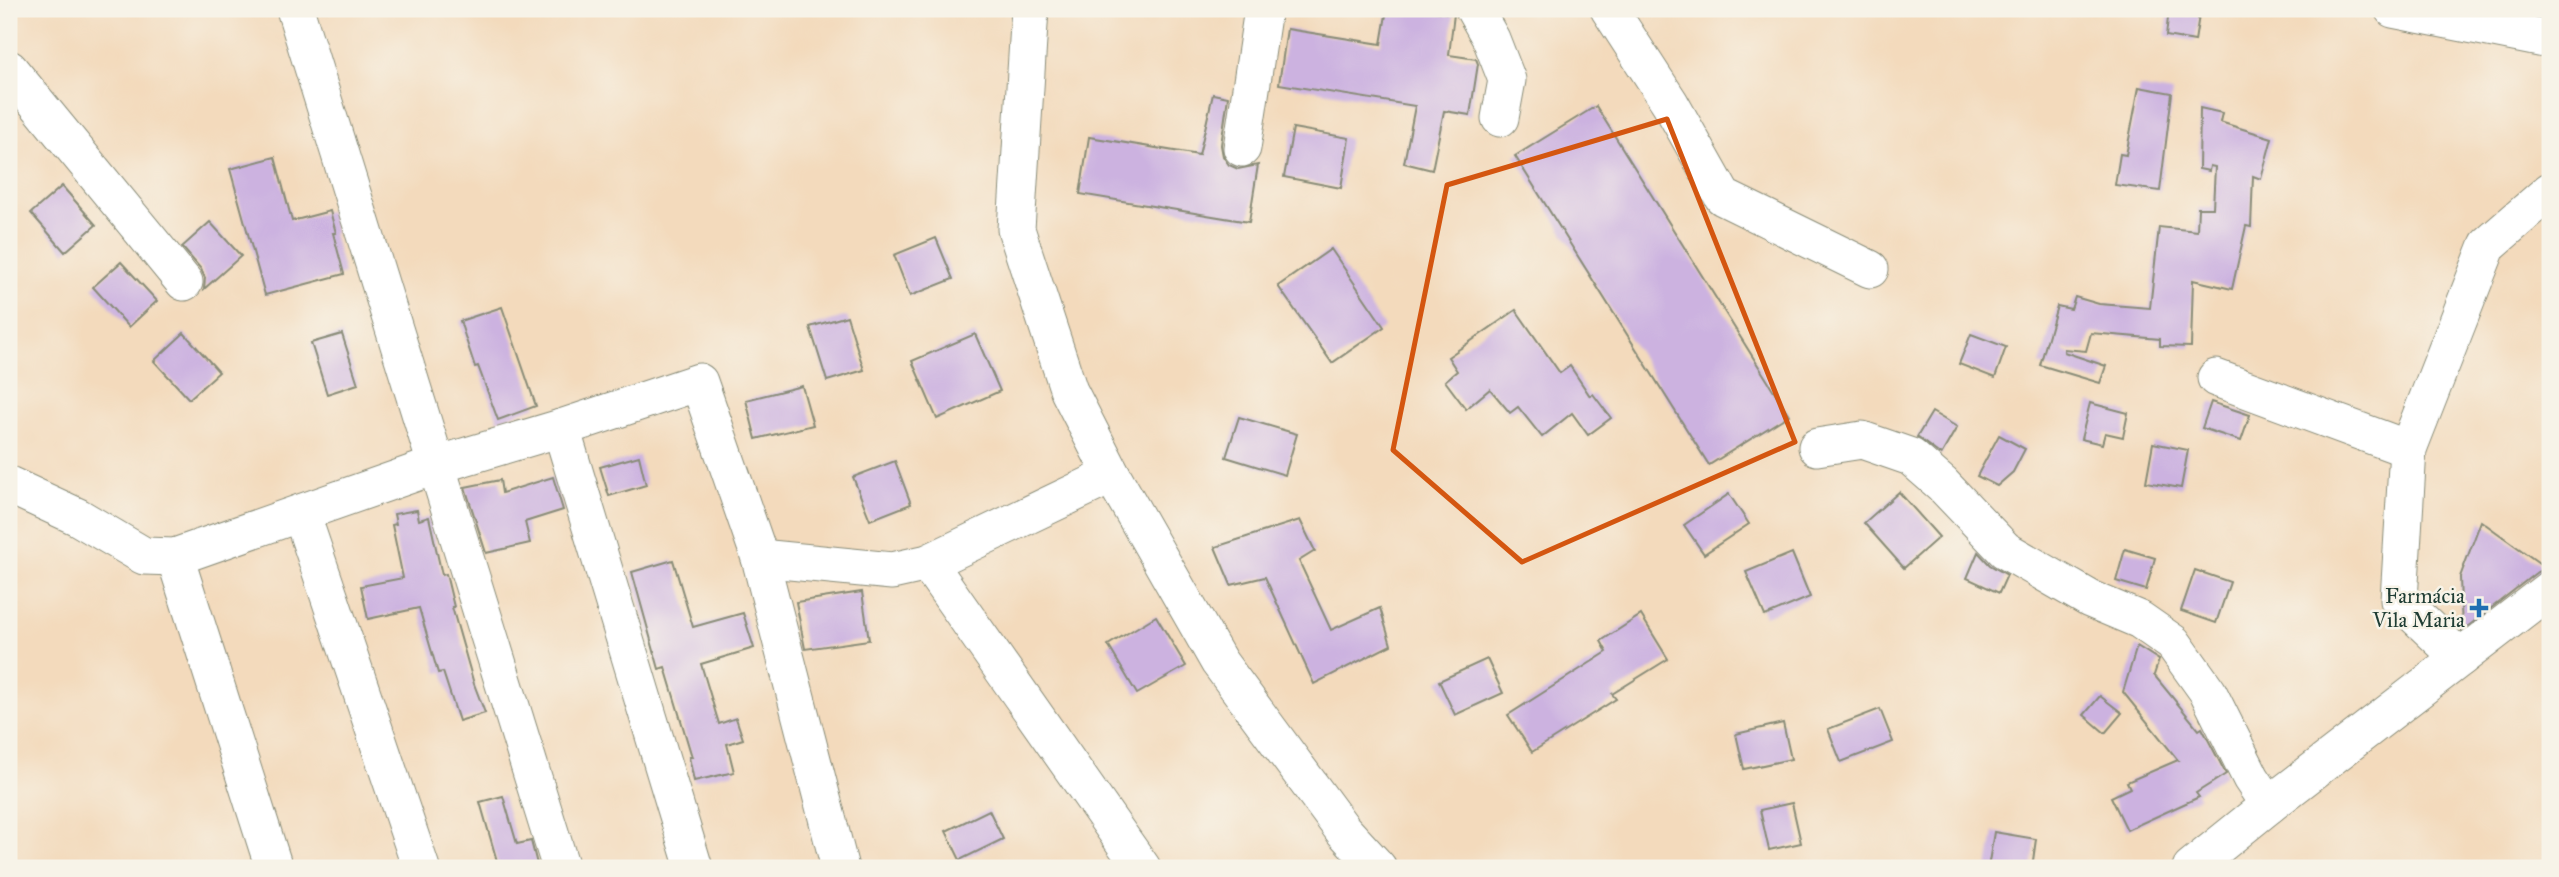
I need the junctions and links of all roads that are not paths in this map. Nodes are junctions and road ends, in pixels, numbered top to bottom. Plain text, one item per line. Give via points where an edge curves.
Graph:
1 (295, 9) edge
2 (1030, 9) edge
3 (1263, 9) edge
4 (1474, 9) edge
5 (1609, 9) edge
6 (2393, 9) edge
7 (2550, 40) edge
8 (9, 69) edge
9 (1500, 118) dead end
10 (1242, 148) dead end
11 (2550, 191) edge
12 (1870, 269) dead end
13 (184, 282) dead end
14 (2216, 378) dead end
15 (561, 428) junction
16 (1817, 447) dead end
17 (2409, 449) junction
18 (437, 465) junction
19 (1112, 475) junction
20 (9, 485) edge
21 (301, 513) junction
22 (175, 557) junction
23 (760, 558) junction
24 (929, 563) junction
25 (2550, 589) edge
26 (2460, 658) junction
27 (2269, 805) junction
28 (274, 868) edge
29 (421, 868) edge
30 (561, 868) edge
31 (694, 868) edge
32 (840, 868) edge
33 (1142, 868) edge
34 (1378, 868) edge
35 (2191, 868) edge

1 - 18 street
2 - 19 street via 1016,229 1069,391
3 - 10 street
4 - 9 street via 1507,80
5 - 12 street via 1723,197
6 - 7 street
8 - 13 street
11 - 17 street via 2488,245
14 - 17 street
15 - 18 street
15 - 23 street via 699,382
15 - 31 street
16 - 27 street via 1862,440 1910,457 2005,550 2090,599 2140,620 2173,643 2208,692 2250,778
17 - 26 street via 2399,600
18 - 21 street
18 - 30 street
19 - 24 street
19 - 34 street via 1219,662 1343,830
20 - 22 street via 144,555
21 - 22 street
21 - 29 street
22 - 28 street
23 - 24 street via 892,571
23 - 32 street
24 - 33 street
25 - 26 street
26 - 27 street
27 - 35 street

